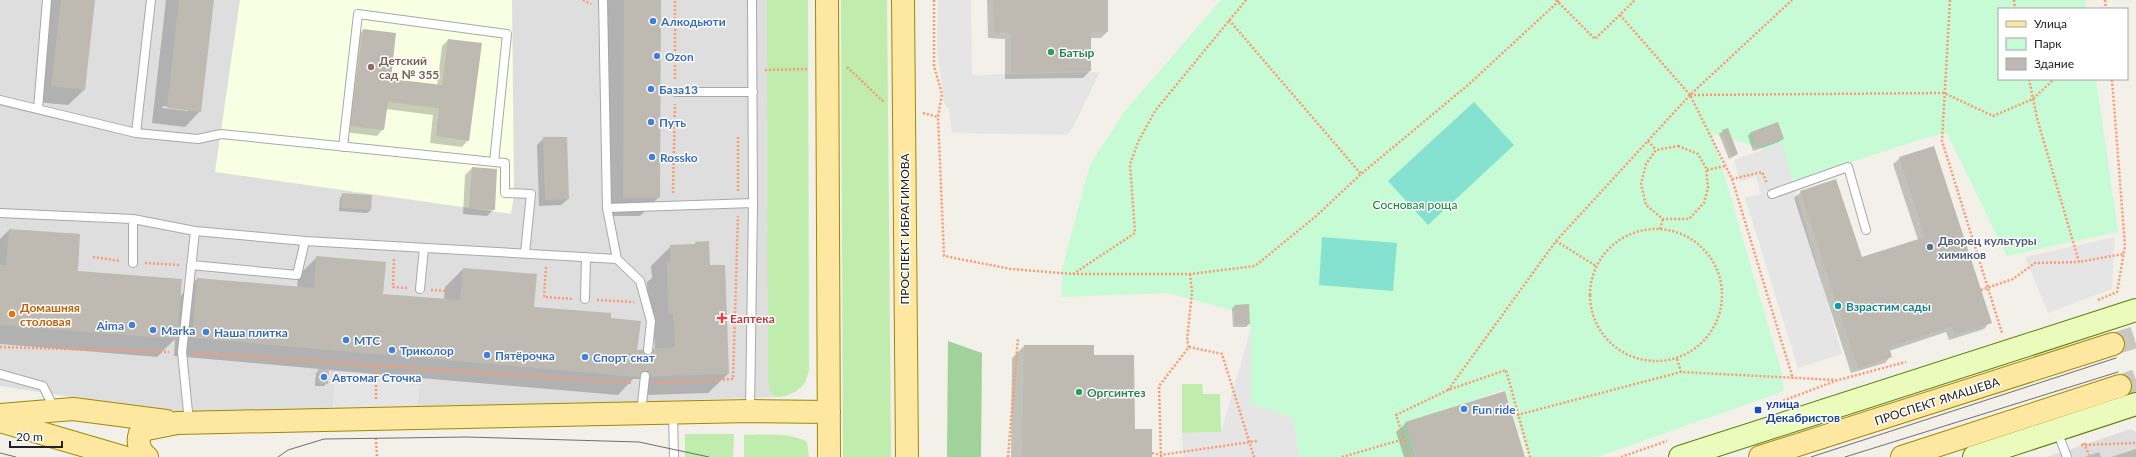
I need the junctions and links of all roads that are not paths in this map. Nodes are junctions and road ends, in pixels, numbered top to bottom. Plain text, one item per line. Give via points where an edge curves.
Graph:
1 (47, 0) edge
2 (151, 0) edge
3 (603, 0) edge
4 (752, 0) edge
5 (827, 0) edge
6 (902, 0) edge
7 (675, 92) dead end
8 (753, 92) junction
9 (0, 100) edge
10 (38, 109) junction
11 (136, 133) junction
12 (342, 147) junction
13 (494, 162) junction
14 (1772, 194) road end
15 (753, 203) junction
16 (607, 208) junction
17 (0, 214) edge
18 (133, 219) junction
19 (1866, 230) dead end
20 (195, 231) junction
21 (305, 241) junction
22 (424, 248) junction
23 (525, 253) junction
24 (586, 257) junction
25 (617, 259) junction
26 (132, 263) dead end
27 (191, 265) junction
28 (420, 289) dead end
29 (585, 299) dead end
30 (2136, 310) edge
31 (2113, 344) tunnel mouth
32 (648, 350) dead end
33 (0, 374) edge
34 (645, 380) road end
35 (2120, 386) tunnel mouth
36 (2136, 404) tunnel mouth
37 (55, 410) junction
38 (750, 411) junction
39 (829, 412) junction
40 (673, 413) junction
41 (0, 414) edge
42 (641, 414) junction
43 (0, 421) edge
44 (183, 423) junction
45 (2063, 446) edge
46 (123, 457) edge
47 (147, 457) edge
48 (674, 457) edge
49 (829, 457) edge
50 (907, 457) edge
51 (1680, 457) edge
52 (1760, 457) edge
53 (1902, 457) edge
54 (1974, 457) edge

1 - 10 lane
2 - 11 lane
3 - 16 lane
4 - 8 lane
5 - 39 main road
6 - 50 main road, ПРОСПЕКТ ИБРАГИМОВА
7 - 8 lane
8 - 15 lane
9 - 10 lane
10 - 11 lane
11 - 12 lane via 198,139 221,134
12 - 13 lane
12 - 13 lane via 358,14 507,34
13 - 23 lane via 505,163 505,193 531,194
14 - 19 lane via 1848,167
15 - 16 lane
15 - 38 lane
16 - 25 lane
17 - 18 lane
18 - 20 lane
18 - 26 lane
20 - 21 lane
20 - 27 lane
21 - 22 lane
21 - 27 lane via 297,275
22 - 23 lane
22 - 28 lane
23 - 24 lane
24 - 25 lane
24 - 29 lane
25 - 32 lane via 640,281 651,321
27 - 44 lane via 182,352
30 - 51 main road
31 - 52 main road, ПРОСПЕКТ ЯМАШЕВА
33 - 37 lane via 43,386
34 - 42 lane
35 - 53 main road
36 - 45 main road
37 - 41 main road
37 - 44 main road via 73,409
38 - 39 main road
38 - 40 main road
39 - 49 main road
40 - 42 main road
40 - 48 lane
42 - 44 main road
43 - 46 main road
44 - 47 main road via 147,429 140,433 138,441 142,453
45 - 54 main road

